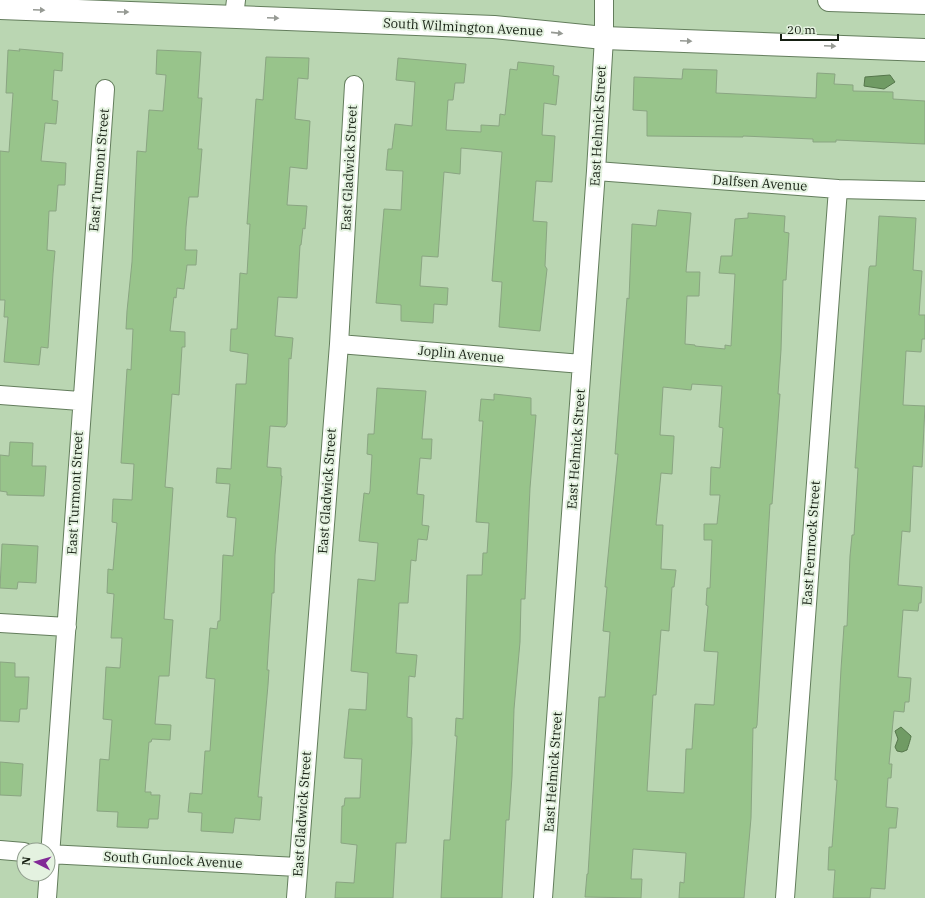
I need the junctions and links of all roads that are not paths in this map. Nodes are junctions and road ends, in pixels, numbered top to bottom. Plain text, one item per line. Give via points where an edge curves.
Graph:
1 (604, 0) edge
2 (828, 0) edge
3 (925, 3) edge
4 (0, 8) edge
5 (235, 8) edge
6 (604, 38) junction
7 (925, 50) edge
8 (354, 85) dead end
9 (105, 89) dead end
10 (596, 171) junction
11 (838, 189) junction
12 (925, 191) edge
13 (339, 344) junction
14 (582, 364) junction
15 (0, 395) edge
16 (80, 401) junction
17 (0, 623) edge
18 (67, 627) junction
19 (50, 842) edge
20 (0, 850) edge
21 (16, 851) edge
22 (56, 854) edge
23 (298, 867) junction
24 (48, 882) edge
25 (47, 898) edge
26 (296, 898) edge
27 (543, 898) edge
28 (785, 898) edge

1 - 6 street, East Helmick Street
2 - 3 main road
4 -> 5 main road, South Wilmington Avenue
5 -> 6 main road, South Wilmington Avenue via 494,26
6 -> 7 main road, South Wilmington Avenue
6 - 10 street, East Helmick Street
8 - 13 street, East Gladwick Street
9 - 16 street, East Turmont Street
10 - 11 street, Dalfsen Avenue
10 - 14 street, East Helmick Street
11 - 12 street, Dalfsen Avenue
11 - 28 street, East Fernrock Street
13 - 14 street, Joplin Avenue
13 - 23 street, East Gladwick Street
14 - 27 street, East Helmick Street
15 - 16 street
16 - 18 street, East Turmont Street
17 - 18 street
18 - 19 street, East Turmont Street
20 - 21 street
22 - 23 street, South Gunlock Avenue
23 - 26 street, East Gladwick Street
24 - 25 street, East Turmont Street

